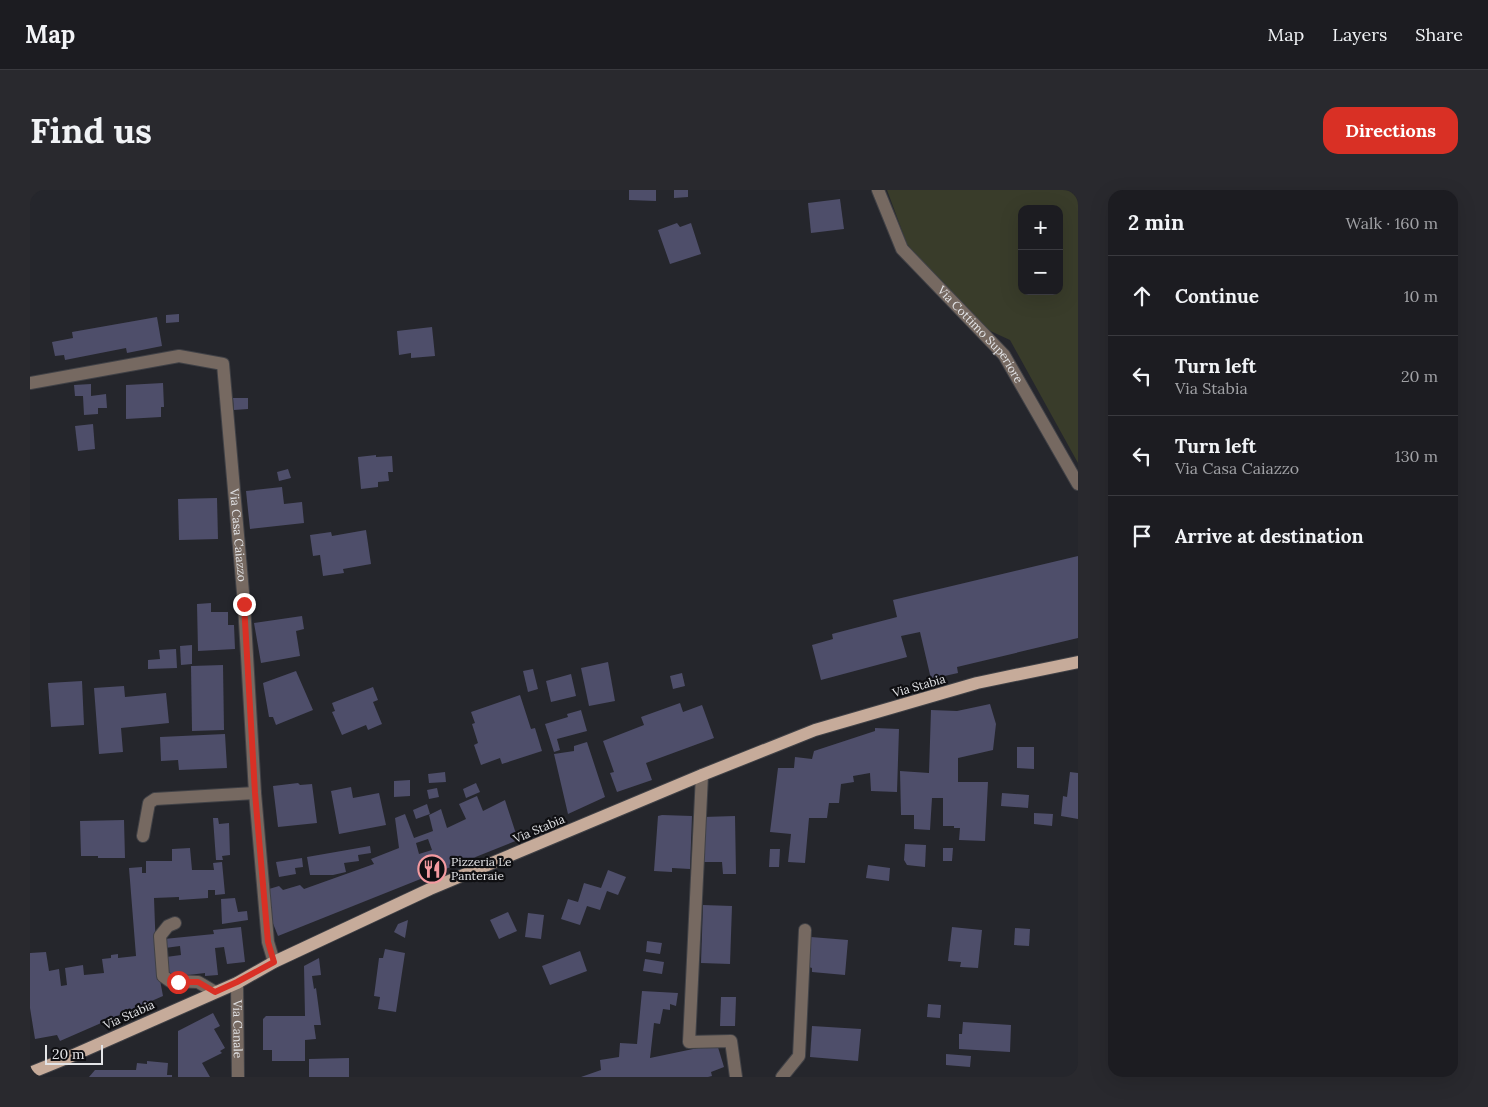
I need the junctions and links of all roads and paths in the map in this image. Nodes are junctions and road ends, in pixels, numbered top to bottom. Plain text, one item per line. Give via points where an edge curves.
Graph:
1 (878, 190) edge
2 (30, 383) edge
3 (1078, 484) edge
4 (1078, 662) edge
5 (702, 775) junction
6 (255, 793) junction
7 (143, 836) dead end
8 (175, 923) dead end
9 (805, 930) dead end
10 (274, 962) junction
11 (237, 982) junction
12 (215, 992) junction
13 (30, 1073) edge
14 (238, 1077) edge
15 (736, 1077) edge
16 (782, 1077) edge

1 - 3 street, Via Cottimo Superiore via 902,250 1004,355
2 - 6 street, Via Casa Caiazzo via 179,356 223,364 244,604
4 - 5 main road, Via Stabia via 977,684 815,730
5 - 10 main road, Via Stabia via 430,889
5 - 15 street via 689,1042 731,1041
6 - 7 street via 155,799 149,803
6 - 10 street, Via Casa Caiazzo via 268,942
8 - 12 street via 160,936 163,976 170,981 198,982
9 - 16 street via 799,1056
10 - 11 main road, Via Stabia
11 - 12 main road, Via Stabia
11 - 14 street, Via Canale
12 - 13 main road, Via Stabia

